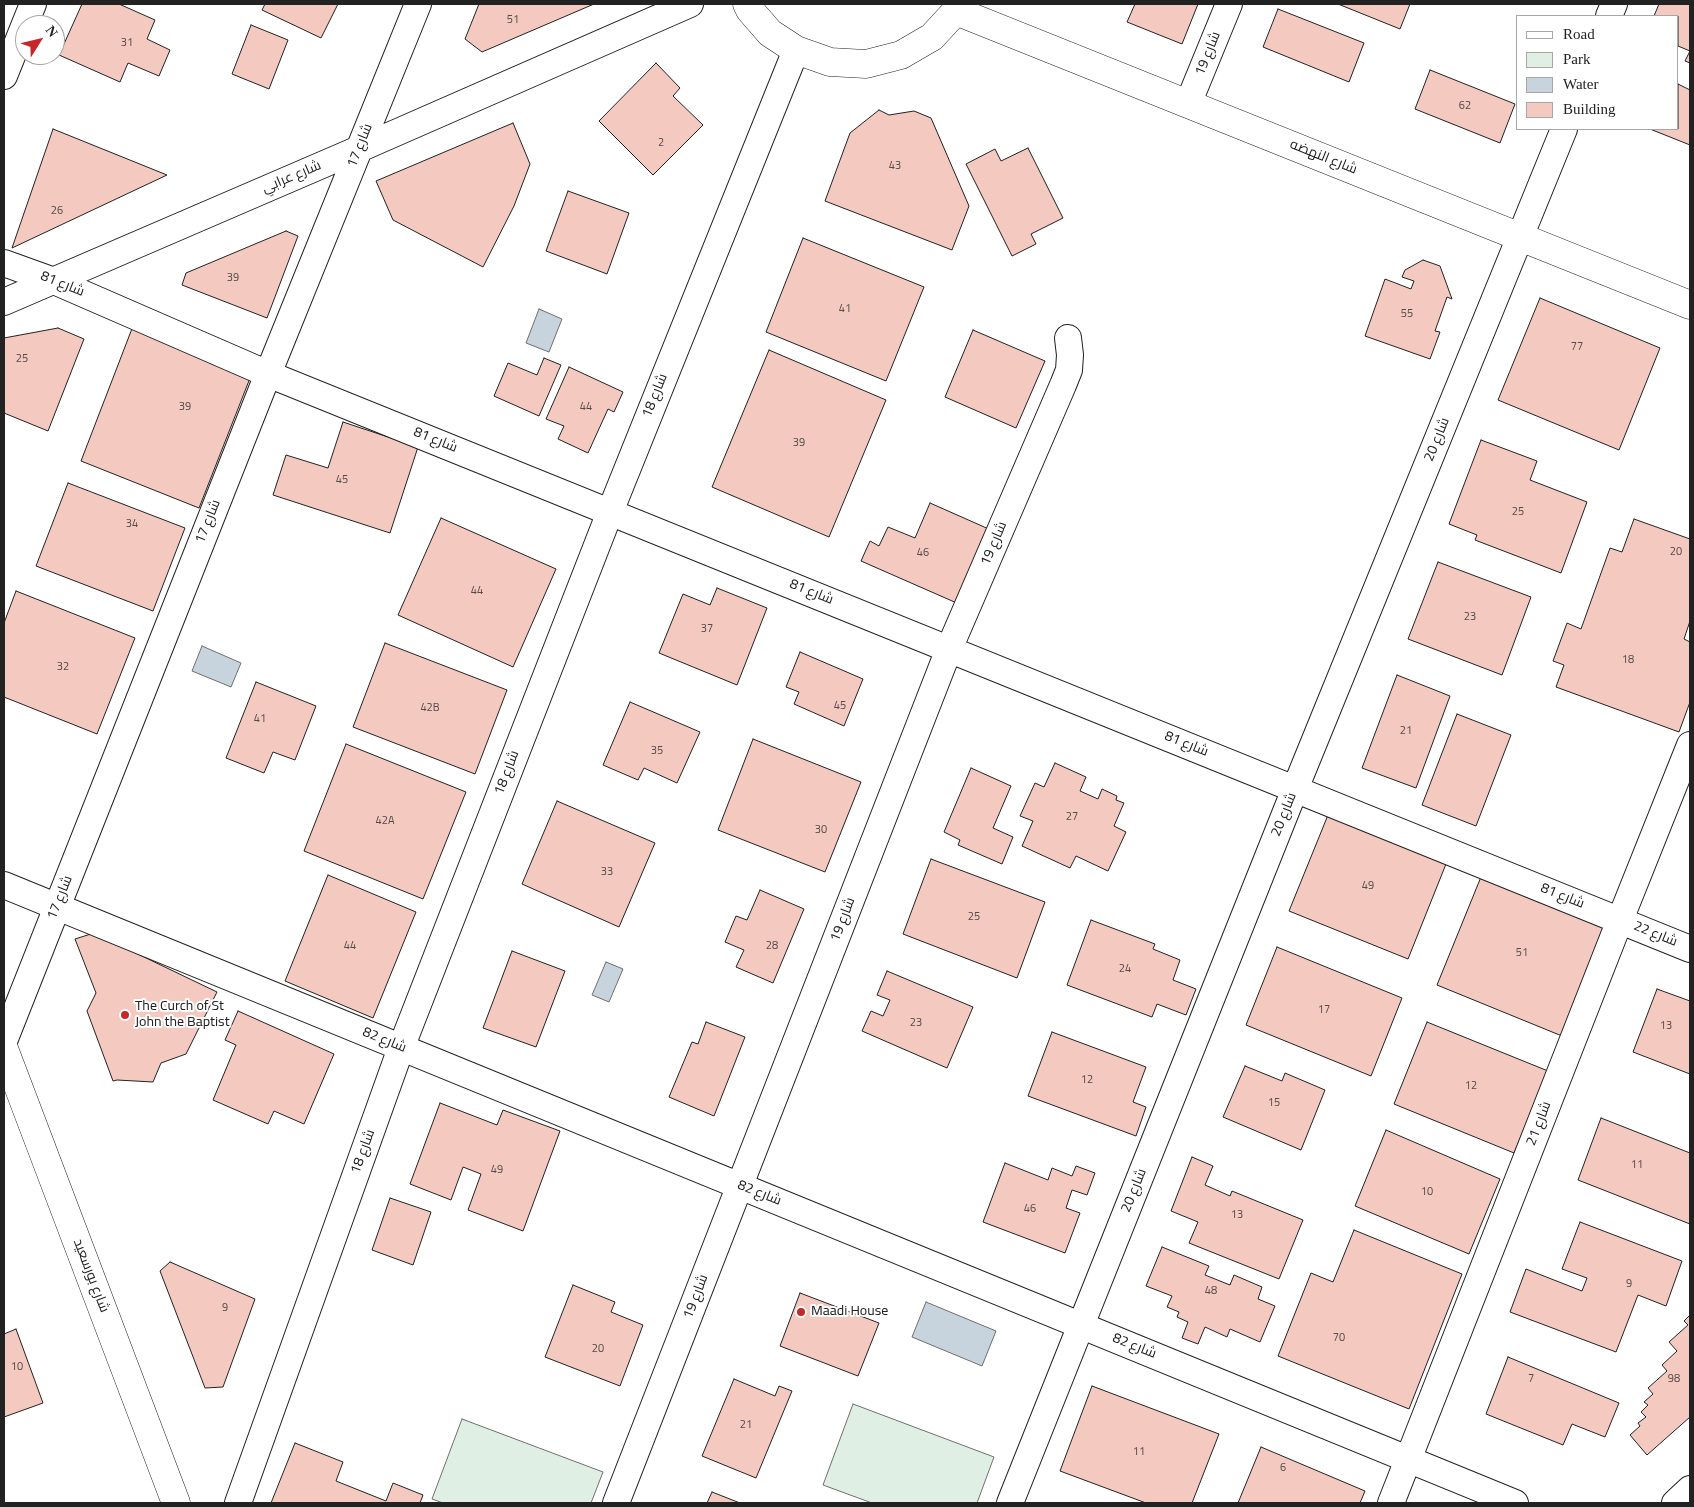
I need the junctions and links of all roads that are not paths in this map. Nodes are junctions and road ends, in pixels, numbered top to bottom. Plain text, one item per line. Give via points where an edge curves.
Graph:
1 (33, 4) edge
2 (418, 4) edge
3 (690, 4) edge
4 (747, 4) edge
5 (1229, 4) edge
6 (958, 7) edge
7 (796, 50) junction
8 (4, 76) edge
9 (1188, 104) junction
10 (1564, 130) edge
11 (360, 150) junction
12 (1521, 238) junction
13 (4, 263) edge
14 (54, 281) junction
15 (4, 302) edge
16 (1690, 306) edge
17 (1068, 338) dead end
18 (268, 374) junction
19 (610, 512) junction
20 (949, 649) junction
21 (1690, 745) edge
22 (1295, 789) junction
23 (4, 885) edge
24 (57, 907) junction
25 (1620, 920) junction
26 (1690, 949) edge
27 (4, 1041) edge
28 (401, 1048) junction
29 (4, 1049) edge
30 (740, 1186) junction
31 (1081, 1326) junction
32 (1408, 1459) junction
33 (1690, 1489) edge
34 (176, 1503) edge
35 (238, 1503) edge
36 (616, 1503) edge
37 (1010, 1503) edge
38 (1391, 1503) edge
39 (1515, 1503) edge
40 (1674, 1503) edge

1 - 8 street
2 - 11 street, شارع 17
3 - 11 street, شارع عرابي
4 - 7 street via 770,33
5 - 9 street, شارع 19
6 - 7 street via 932,37 901,55 866,64 830,62
6 - 9 street, شارع النهضه
7 - 19 street, شارع 18
9 - 12 street, شارع النهضه
10 - 12 street, شارع 20
11 - 14 street, شارع عرابي
11 - 18 street, شارع 17
12 - 16 street, شارع النهضه
12 - 22 street, شارع 20
13 - 14 street, شارع 81
14 - 15 street, شارع عرابي
14 - 18 street, شارع 81
17 - 20 street, شارع 19 via 1069,370
18 - 19 street, شارع 81
18 - 24 street, شارع 17
19 - 20 street, شارع 81
19 - 28 street, شارع 18
20 - 22 street, شارع 81
20 - 30 street, شارع 19
21 - 25 street, شارع 21
22 - 25 street, شارع 81
22 - 31 street, شارع 20
23 - 24 street, شارع 82
24 - 27 street, شارع 17
24 - 28 street, شارع 82
25 - 26 street, شارع 22
25 - 32 street, شارع 21
28 - 30 street, شارع 82
28 - 35 street, شارع 18
29 - 34 street, شارع بورسعيد
30 - 31 street, شارع 82
30 - 36 street, شارع 19
31 - 32 street, شارع 82
31 - 37 street, شارع 20
32 - 38 street, شارع 21
32 - 39 street, شارع 82
33 - 40 street

